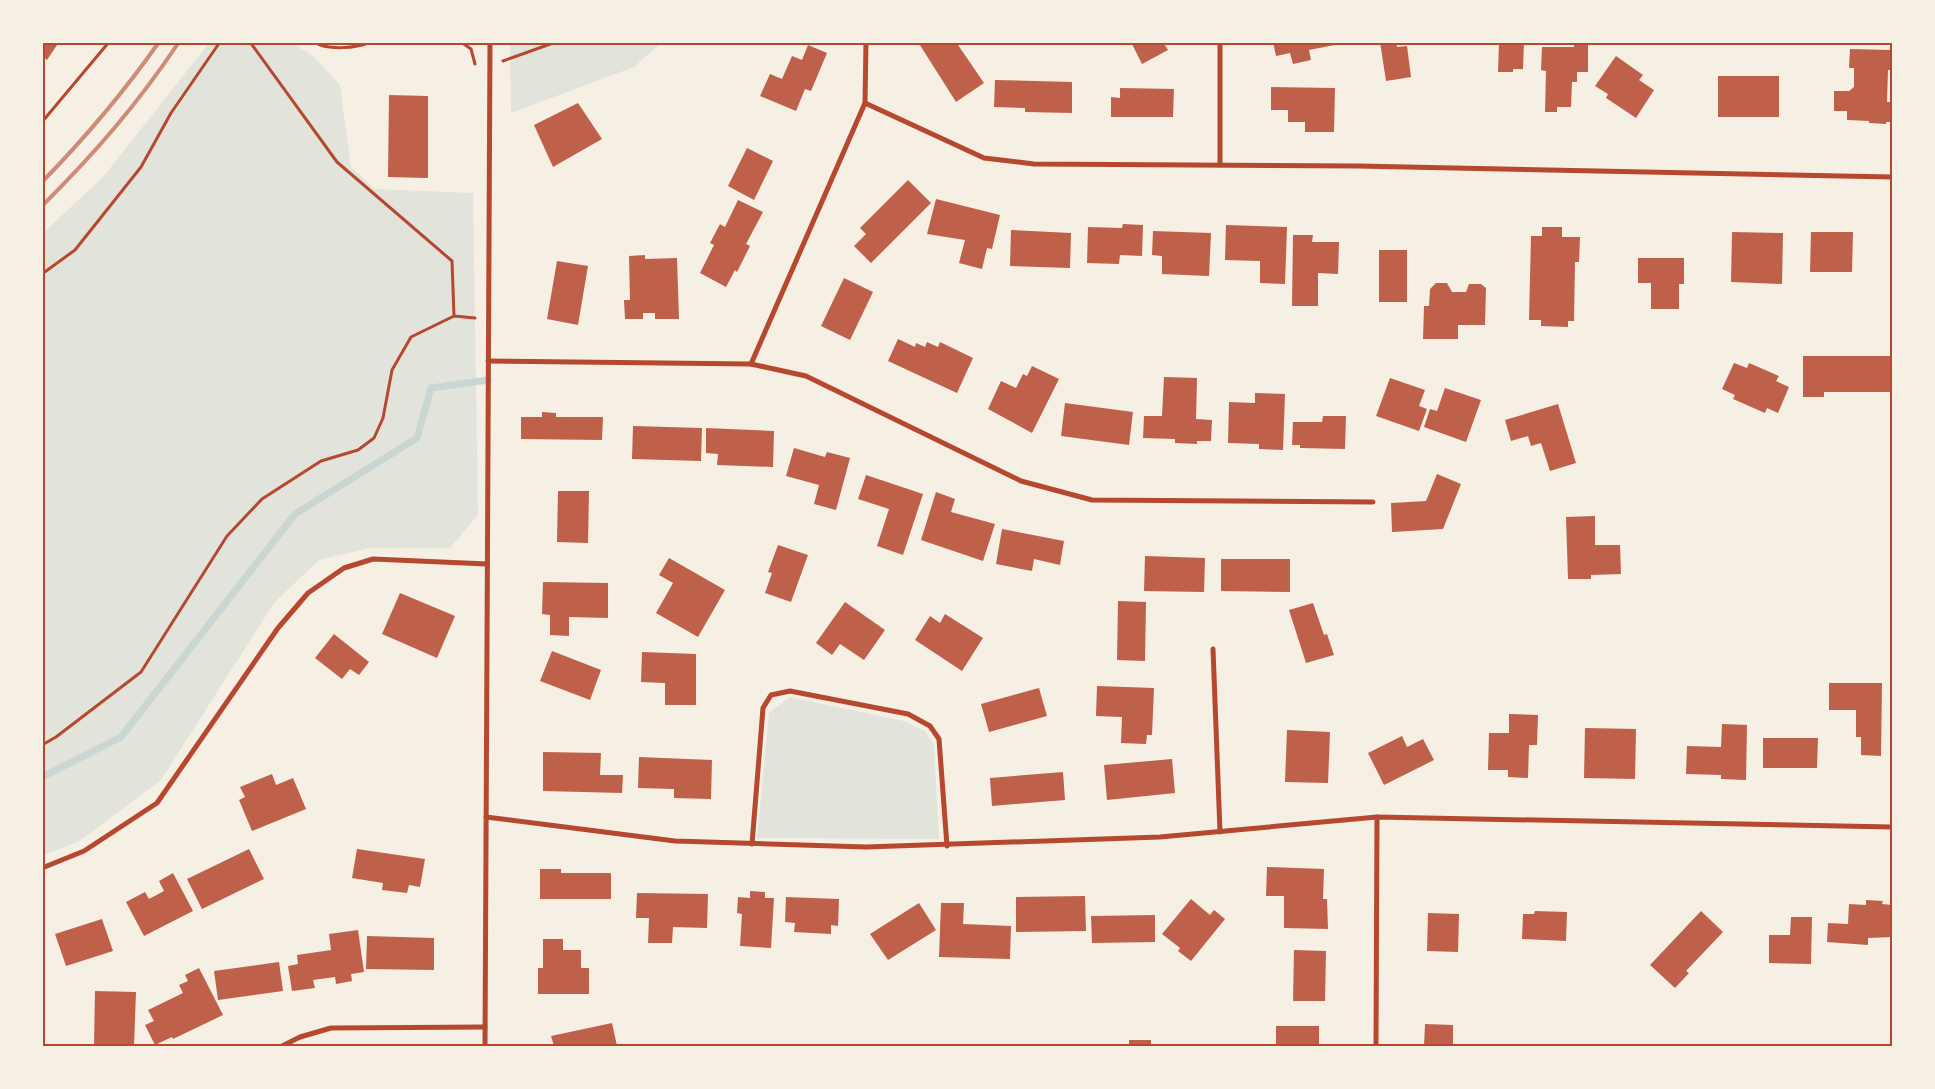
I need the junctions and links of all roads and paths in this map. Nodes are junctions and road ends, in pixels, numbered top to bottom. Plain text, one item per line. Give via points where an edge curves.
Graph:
1 (109, 42) edge
2 (220, 42) edge
3 (250, 42) edge
4 (314, 42) edge
5 (371, 42) edge
6 (490, 42) edge
7 (556, 42) edge
8 (866, 42) edge
9 (1220, 42) edge
10 (490, 65) junction
11 (865, 103) junction
12 (42, 122) edge
13 (1220, 165) junction
14 (1892, 177) edge
15 (42, 274) edge
16 (454, 316) junction
17 (489, 319) junction
18 (488, 361) junction
19 (751, 364) junction
20 (1373, 502) dead end
21 (487, 564) junction
22 (1213, 649) dead end
23 (42, 745) edge
24 (486, 817) junction
25 (1377, 817) junction
26 (1892, 827) edge
27 (1220, 832) junction
28 (752, 844) junction
29 (947, 846) junction
30 (42, 868) edge
31 (485, 1027) junction
32 (282, 1046) edge
33 (484, 1046) edge
34 (1376, 1046) edge

1 - 12 path
2 - 15 path via 171,113 141,168 75,250
3 - 16 path via 337,162 452,261
4 - 5 path via 321,47 362,46
6 - 10 street
7 - 10 path
8 - 11 street
9 - 13 street
10 - 17 street
11 - 13 street via 984,158 1034,164
11 - 19 street
13 - 14 street
16 - 17 path
16 - 23 path via 410,337 392,370 382,418 374,438 358,450 321,461 262,499 227,536 141,672
17 - 18 street
18 - 19 street
18 - 21 street
19 - 20 street via 806,376 1021,481 1092,500
21 - 24 street
21 - 30 street via 373,559 344,568 308,593 278,628 157,803 84,850
22 - 27 street
24 - 28 street via 675,841
24 - 31 street
25 - 26 street
25 - 27 street
25 - 34 street
27 - 29 street
28 - 29 street
28 - 29 street via 763,708 771,695 790,690 908,714 930,726 939,740
31 - 32 street via 331,1028
31 - 33 street

